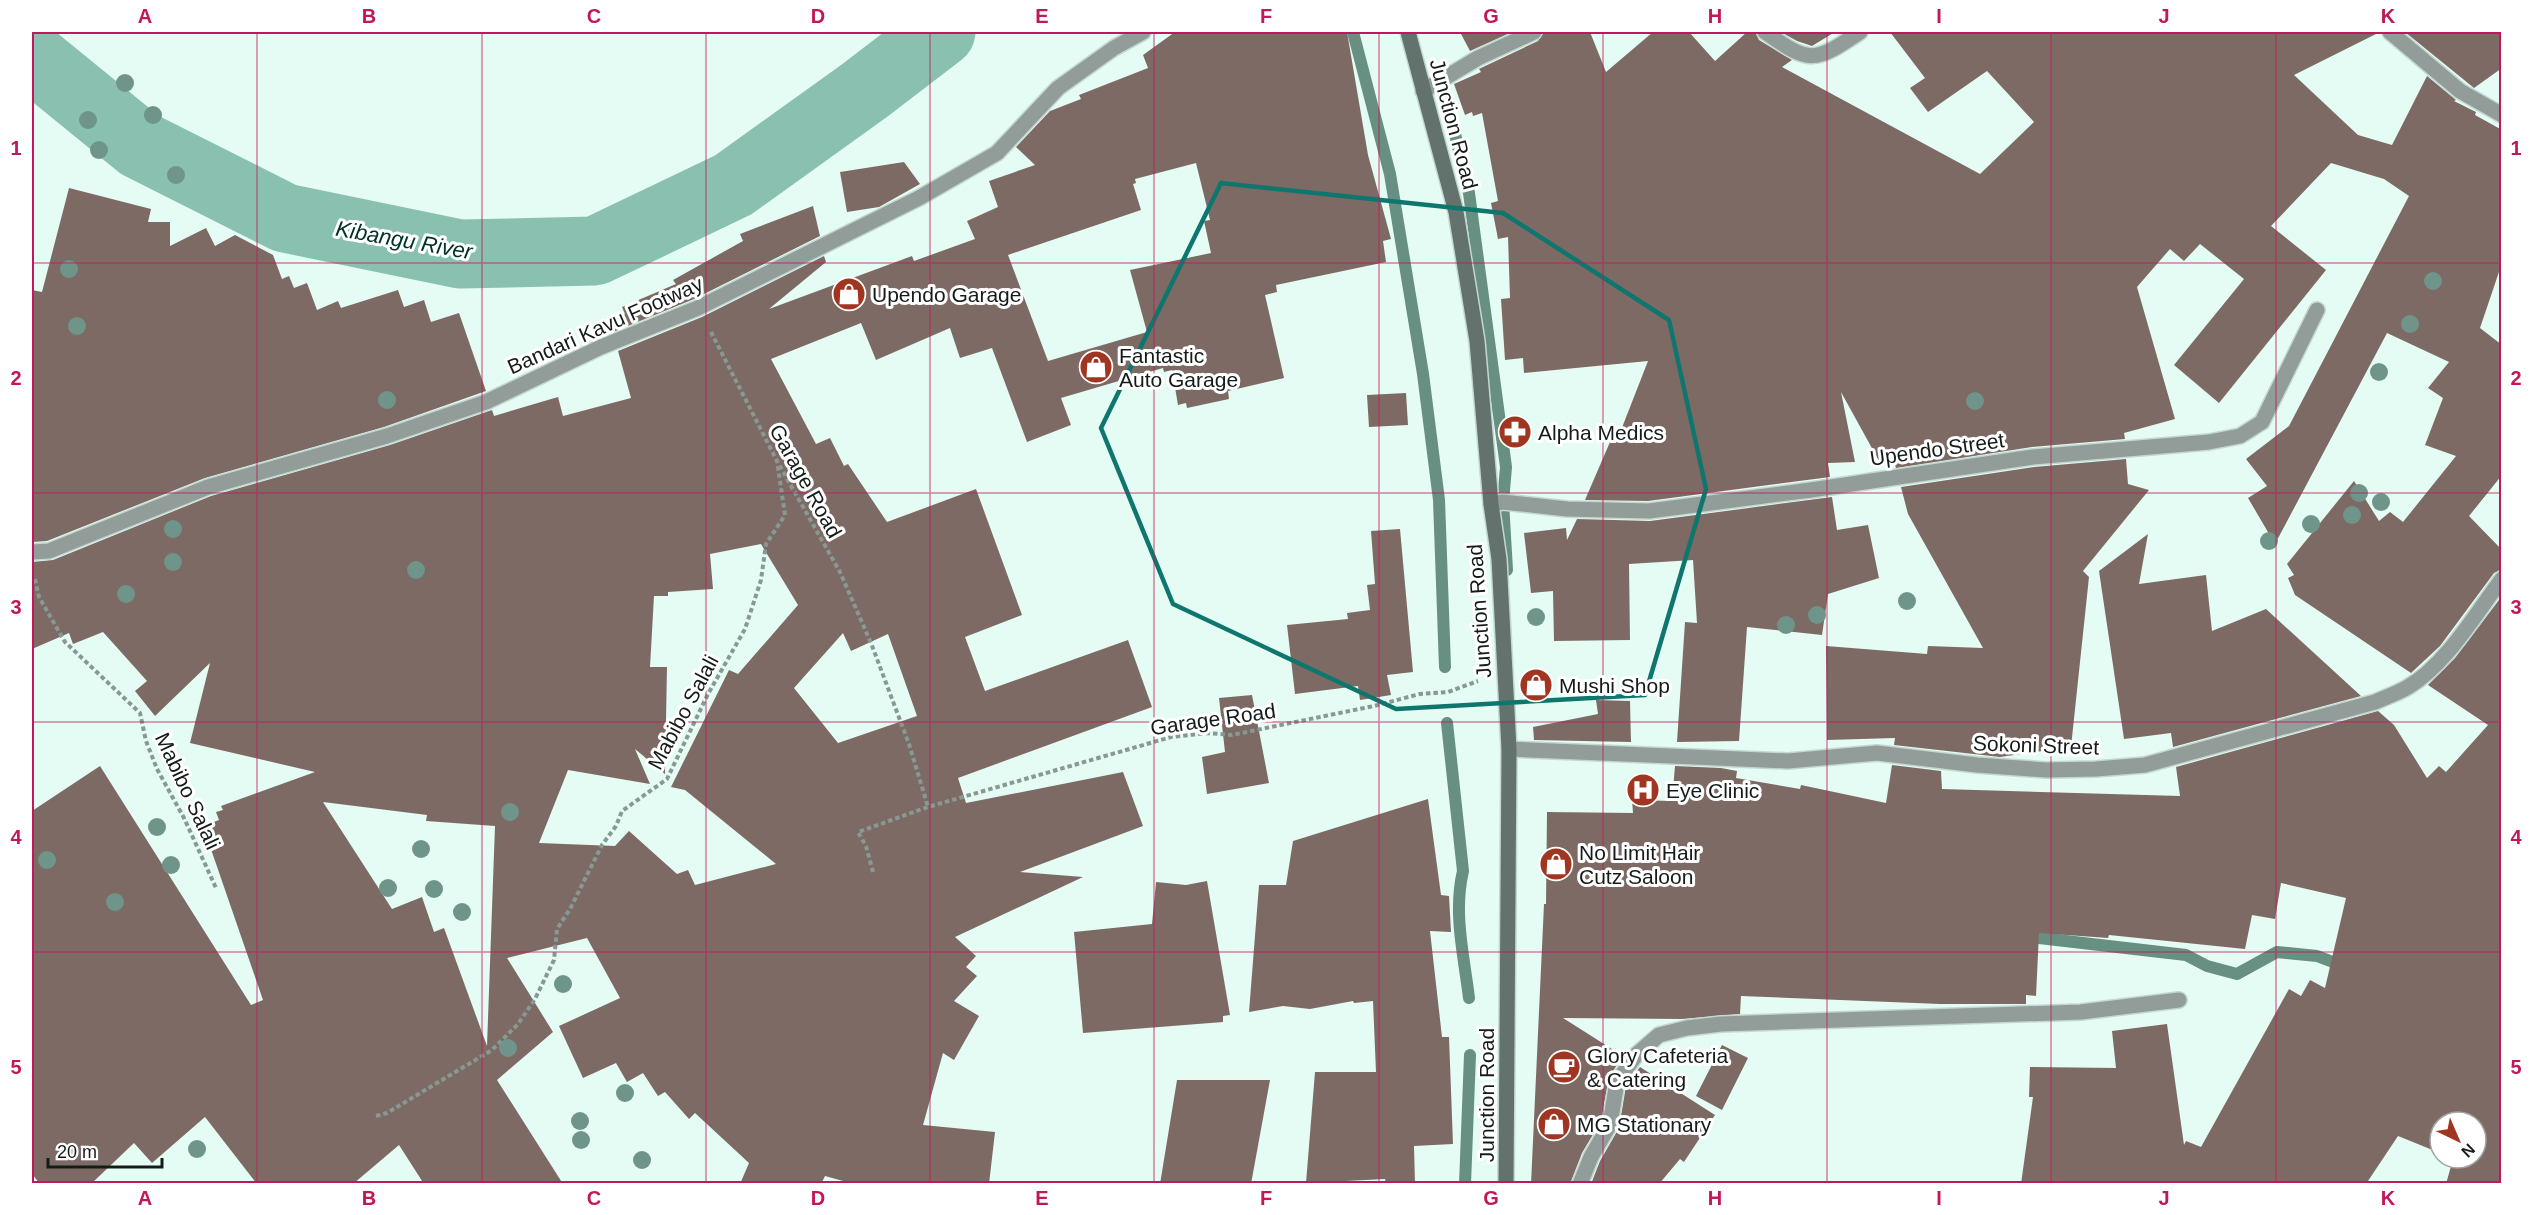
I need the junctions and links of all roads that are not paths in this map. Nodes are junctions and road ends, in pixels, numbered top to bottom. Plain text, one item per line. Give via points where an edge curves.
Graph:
1 (1143, 32) edge
2 (1401, 32) edge
3 (1533, 32) edge
4 (1764, 32) edge
5 (1860, 32) edge
6 (2390, 32) edge
7 (1409, 38) edge
8 (1423, 91) junction
9 (2502, 115) edge
10 (2317, 310) dead end
11 (1491, 504) junction
12 (32, 552) edge
13 (2502, 579) edge
14 (1509, 749) junction
15 (2179, 1000) dead end
16 (1506, 1184) edge
17 (1580, 1184) edge

1 - 12 street, Bandari Kavu Footway via 1058,87 998,153 919,198 698,308 601,347 486,402 387,436 208,487 49,551
2 - 7 main road, Junction Road
3 - 8 street via 1478,58
4 - 5 street via 1791,50 1816,57
6 - 9 street via 2460,91
7 - 8 main road, Junction Road
8 - 11 main road, Junction Road via 1458,224 1477,341
10 - 11 street, Upendo Street via 2262,422 2240,436 2033,457 1649,511
11 - 14 main road, Junction Road via 1499,559
13 - 14 street, Sokoni Street via 2448,651 2409,687 2375,702 2145,765 2046,770 1877,753 1788,761
14 - 16 main road, Junction Road
15 - 17 street via 2080,1012 1721,1024 1659,1035 1636,1055 1617,1082 1610,1124

